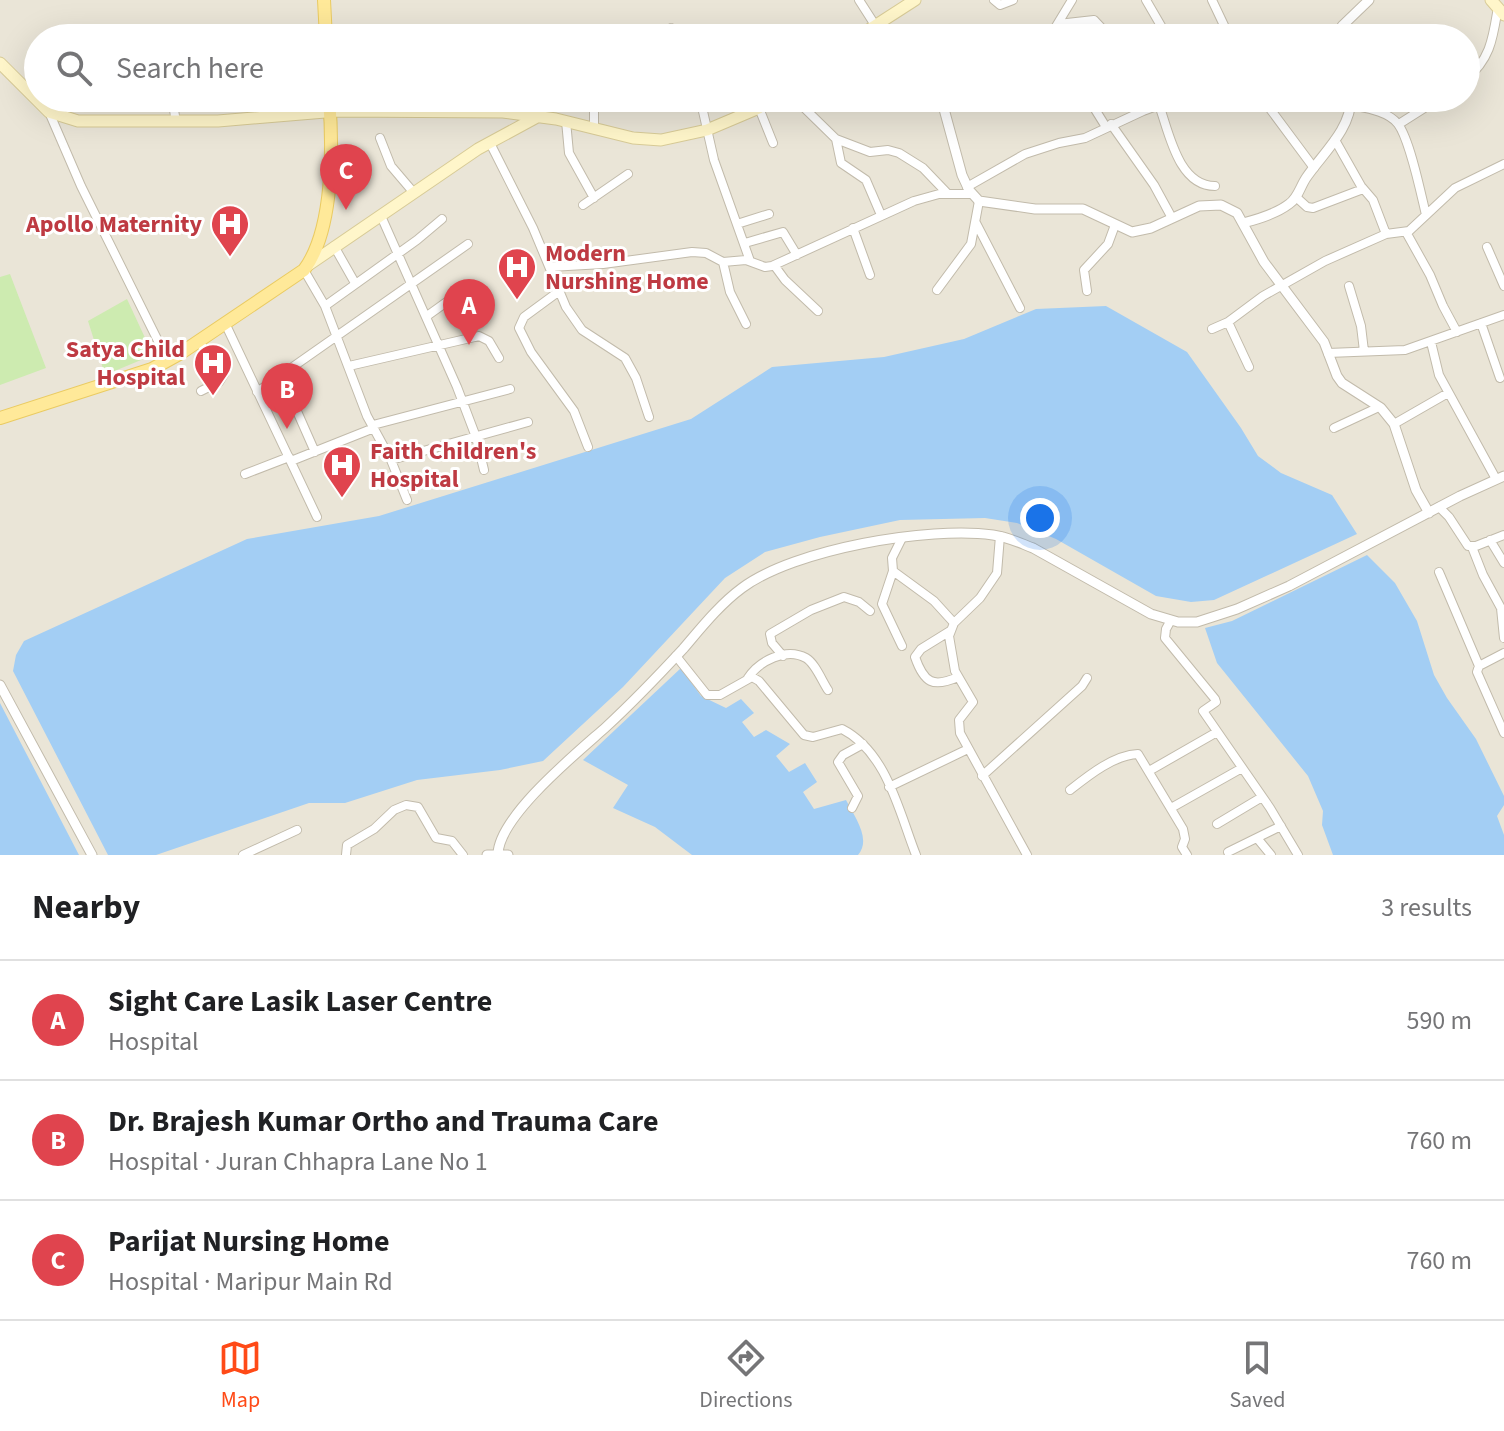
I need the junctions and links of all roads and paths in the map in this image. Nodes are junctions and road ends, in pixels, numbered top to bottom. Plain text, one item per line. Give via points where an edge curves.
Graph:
1 (324, 0) edge
2 (859, 0) edge
3 (915, 0) edge
4 (994, 0) edge
5 (1013, 0) edge
6 (1072, 0) edge
7 (1146, 0) edge
8 (1212, 0) edge
9 (1369, 0) edge
10 (1498, 7) edge
11 (325, 24) edge
12 (874, 24) edge
13 (877, 24) edge
14 (1060, 24) edge
15 (1160, 24) edge
16 (1225, 24) edge
17 (1344, 24) edge
18 (0, 63) edge
19 (1480, 67) edge
20 (24, 87) edge
21 (49, 112) joint
22 (174, 112) edge
23 (281, 112) edge
24 (330, 112) edge
25 (498, 112) edge
26 (594, 112) edge
27 (703, 112) edge
28 (750, 112) edge
29 (761, 112) edge
30 (808, 112) edge
31 (945, 112) edge
32 (1098, 112) edge
33 (1142, 112) edge
34 (1161, 112) edge
35 (1272, 112) edge
36 (1347, 112) edge
37 (1379, 112) edge
38 (1417, 112) edge
39 (522, 113) joint
40 (539, 116) junction
41 (566, 121) junction
42 (176, 122) junction
43 (1399, 124) junction
44 (1109, 126) junction
45 (594, 128) junction
46 (707, 130) junction
47 (380, 138) dead end
48 (836, 139) junction
49 (1335, 140) junction
50 (490, 143) junction
51 (773, 143) dead end
52 (1504, 164) edge
53 (1314, 168) junction
54 (628, 174) dead end
55 (1215, 186) dead end
56 (1363, 189) junction
57 (414, 193) junction
58 (947, 193) junction
59 (973, 194) junction
60 (1296, 197) junction
61 (594, 198) junction
62 (583, 205) dead end
63 (769, 214) dead end
64 (881, 215) junction
65 (1426, 215) junction
66 (381, 216) junction
67 (1172, 218) junction
68 (442, 219) dead end
69 (975, 222) junction
70 (1243, 223) junction
71 (737, 224) junction
72 (1115, 225) junction
73 (853, 228) junction
74 (1406, 232) junction
75 (1386, 234) junction
76 (745, 243) junction
77 (468, 244) dead end
78 (334, 246) junction
79 (1487, 247) dead end
80 (398, 253) junction
81 (797, 255) junction
82 (750, 261) junction
83 (723, 262) junction
84 (774, 265) junction
85 (550, 267) junction
86 (304, 270) junction
87 (870, 275) dead end
88 (355, 283) junction
89 (412, 284) junction
90 (1283, 286) junction
91 (1349, 286) dead end
92 (1504, 286) edge
93 (466, 288) dead end
94 (937, 290) dead end
95 (1087, 291) dead end
96 (558, 292) junction
97 (325, 306) junction
98 (1020, 308) dead end
99 (818, 311) dead end
100 (1504, 315) edge
101 (427, 316) junction
102 (1228, 322) junction
103 (225, 323) junction
104 (1481, 323) junction
105 (746, 324) dead end
106 (1212, 329) dead end
107 (1457, 332) junction
108 (336, 336) junction
109 (198, 341) junction
110 (1431, 342) junction
111 (438, 344) junction
112 (1364, 351) junction
113 (1328, 353) junction
114 (499, 358) dead end
115 (168, 361) junction
116 (349, 366) junction
117 (1249, 367) dead end
118 (281, 375) junction
119 (1500, 378) dead end
120 (510, 389) dead end
121 (201, 391) dead end
122 (257, 392) junction
123 (1448, 393) junction
124 (461, 401) junction
125 (1379, 407) junction
126 (649, 417) dead end
127 (0, 418) edge
128 (528, 422) dead end
129 (1394, 424) junction
130 (374, 427) junction
131 (1334, 428) dead end
132 (476, 437) junction
133 (588, 447) dead end
134 (315, 452) junction
135 (290, 459) junction
136 (391, 460) junction
137 (484, 470) dead end
138 (245, 474) dead end
139 (1500, 477) edge
140 (407, 500) dead end
141 (1439, 507) junction
142 (1429, 513) junction
143 (317, 517) dead end
144 (1504, 535) edge
145 (1000, 536) junction
146 (902, 538) junction
147 (1490, 540) junction
148 (1472, 547) junction
149 (1504, 563) edge
150 (893, 571) junction
151 (1439, 572) dead end
152 (870, 611) dead end
153 (1171, 620) junction
154 (952, 627) junction
155 (1504, 638) edge
156 (902, 646) dead end
157 (1504, 653) edge
158 (676, 656) junction
159 (783, 656) junction
160 (1479, 666) junction
161 (958, 677) junction
162 (748, 678) junction
163 (1087, 678) dead end
164 (0, 685) edge
165 (828, 690) dead end
166 (1217, 732) junction
167 (1504, 733) edge
168 (863, 744) junction
169 (968, 749) junction
170 (1242, 768) junction
171 (1149, 771) junction
172 (982, 776) junction
173 (889, 787) junction
174 (1070, 790) dead end
175 (1262, 797) junction
176 (852, 808) dead end
177 (1171, 808) junction
178 (1217, 824) dead end
179 (1281, 826) junction
180 (297, 830) dead end
181 (1257, 838) junction
182 (1228, 852) dead end
183 (498, 854) edge
184 (92, 855) edge
185 (243, 855) edge
186 (346, 855) edge
187 (463, 855) edge
188 (487, 855) edge
189 (508, 855) edge
190 (916, 855) edge
191 (1027, 855) edge
192 (1187, 855) edge
193 (1271, 855) edge
194 (1298, 855) edge

1 - 11 main road
2 - 12 street
3 - 13 main road
4 - 5 street via 1000,5
6 - 14 street
7 - 15 street
8 - 16 street
9 - 17 street
10 - 19 street
18 - 20 main road
21 - 42 main road via 78,121
21 - 115 street
22 - 42 street
23 - 42 main road
24 - 86 main road via 324,228
25 - 39 main road
26 - 45 street
27 - 46 street
28 - 46 main road
29 - 51 street
30 - 48 street
31 - 59 street via 959,167
32 - 44 street
33 - 44 street
34 - 55 street via 1177,157 1197,182
35 - 53 street
36 - 49 street
37 - 43 street
38 - 43 street
39 - 40 main road
40 - 41 main road
40 - 50 main road
41 - 45 main road
41 - 61 street via 569,153
43 - 65 street
44 - 59 street via 1080,140 1025,154
44 - 67 street
45 - 46 main road via 649,140
46 - 71 street
47 - 57 street via 391,166
48 - 58 street via 870,152 899,153
48 - 64 street via 841,163 866,180
49 - 53 street
49 - 56 street
50 - 57 main road
50 - 85 street
52 - 65 street via 1455,188
53 - 60 street
54 - 61 street
56 - 60 street via 1313,208
56 - 75 street
57 - 66 main road
58 - 59 street
58 - 64 street
59 - 69 street
59 - 72 street via 1035,209 1083,209
60 - 70 street via 1273,213
61 - 62 street
63 - 71 street
64 - 73 street
65 - 74 street
66 - 78 main road
66 - 80 street
67 - 70 street via 1199,206 1221,205
67 - 72 street via 1138,231
68 - 80 street
69 - 94 street via 971,244
69 - 98 street
70 - 90 street
71 - 76 street
72 - 95 street via 1108,244 1084,270
73 - 81 street
73 - 87 street
74 - 75 street
74 - 107 street
75 - 90 street
76 - 81 street via 783,232
76 - 82 street
77 - 89 street
78 - 86 main road
78 - 88 street
79 - 92 street
80 - 88 street
80 - 89 street
81 - 84 street
82 - 83 street
82 - 84 street
83 - 85 street via 702,252 685,252
83 - 105 street
84 - 99 street
85 - 96 street
86 - 97 street
86 - 103 main road
88 - 97 street
89 - 101 street
89 - 108 street
90 - 102 street
90 - 113 street
91 - 112 street
93 - 101 street
96 - 126 street via 582,330 625,358
96 - 133 street via 524,317 519,328 574,411
97 - 108 street
100 - 104 street
101 - 111 street
102 - 106 street
102 - 117 street
103 - 109 main road
103 - 122 street
104 - 107 street
104 - 119 street
107 - 110 street
108 - 116 street
108 - 118 street
109 - 115 main road
109 - 121 street via 224,374
110 - 112 street via 1396,351
110 - 123 street
111 - 114 street via 479,336 489,341
111 - 116 street
111 - 124 street
112 - 113 street
113 - 125 street via 1342,383
115 - 127 main road
116 - 130 street
118 - 122 street
118 - 134 street
120 - 124 street
122 - 135 street
123 - 129 street
123 - 139 street
124 - 130 street
124 - 132 street
125 - 129 street
125 - 131 street
128 - 132 street
129 - 142 street
130 - 134 street
130 - 136 street
132 - 136 street
132 - 137 street
134 - 135 street
135 - 138 street
135 - 143 street
136 - 140 street
139 - 141 street
141 - 142 street
141 - 148 street
142 - 153 street via 1237,609 1197,622
144 - 147 street
145 - 146 street
145 - 153 street
145 - 154 street via 997,573
146 - 150 street via 892,558
146 - 158 street via 821,553 757,578 725,603
147 - 148 street
147 - 149 street
148 - 155 street via 1501,608
150 - 154 street via 934,601
150 - 156 street via 882,604
151 - 160 street
152 - 159 street via 844,597 811,610 770,634
153 - 166 street via 1165,638 1215,699 1203,711
154 - 161 street via 950,650
154 - 161 street via 915,657 922,674 935,684
157 - 160 street
158 - 162 street via 707,695 720,695
158 - 183 street via 538,790 509,827
159 - 162 street via 762,663
159 - 165 street via 806,658
160 - 167 street via 1478,675
161 - 169 street via 973,702 958,723
162 - 168 street via 756,678 804,735 842,729
163 - 172 street
164 - 184 street
166 - 170 street
166 - 171 street
168 - 173 street
168 - 176 street via 838,762 858,796
169 - 172 street
169 - 173 street
170 - 175 street
170 - 177 street
171 - 174 street via 1140,755 1130,754
171 - 177 street
172 - 191 street
173 - 190 street
175 - 178 street
175 - 179 street
177 - 192 street via 1185,835 1182,847
179 - 181 street
179 - 194 street
180 - 185 street
181 - 182 street
181 - 193 street
183 - 188 street
183 - 189 street
186 - 187 street via 347,845 410,804 420,809 436,838 452,841

